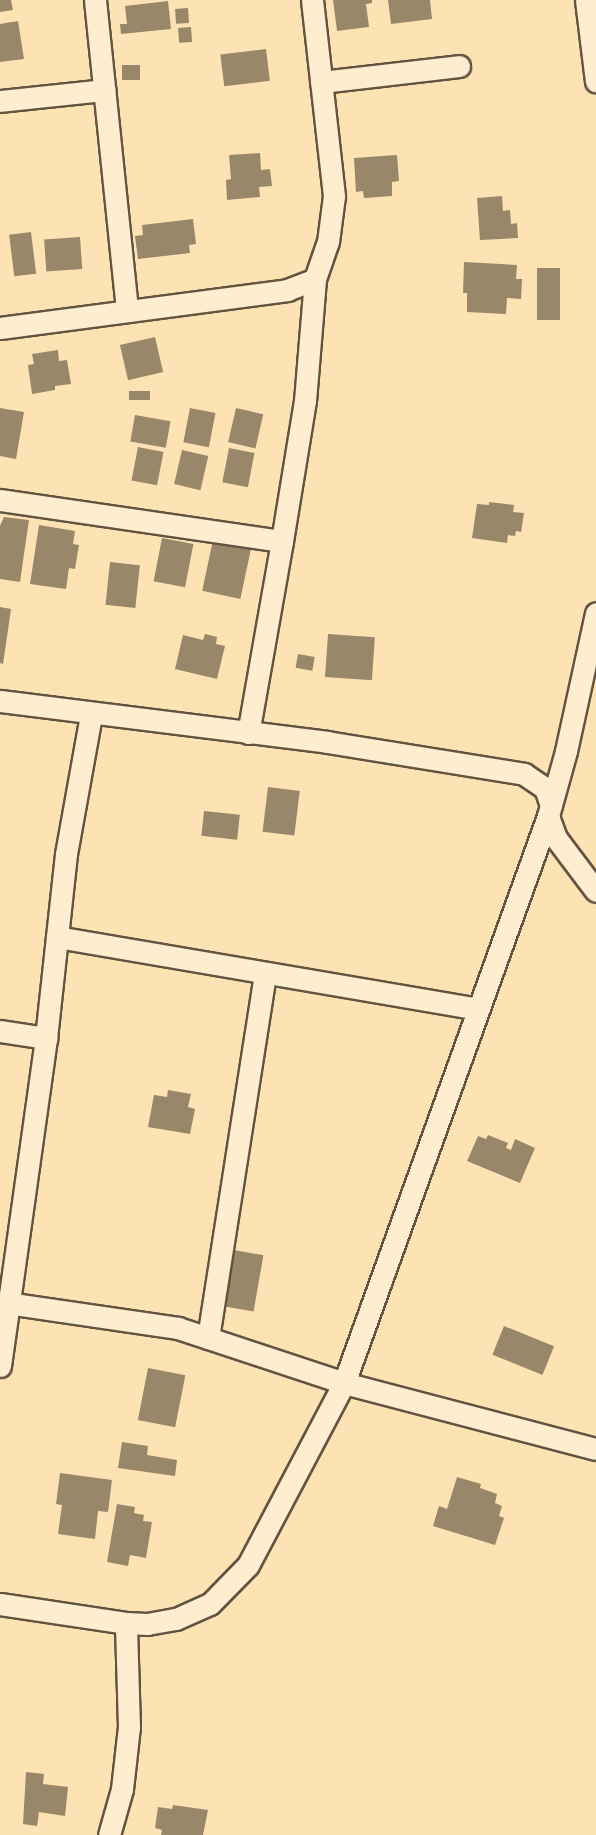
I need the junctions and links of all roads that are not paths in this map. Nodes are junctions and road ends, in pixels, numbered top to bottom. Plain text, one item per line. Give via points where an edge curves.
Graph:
1 (95, 0) edge
2 (312, 0) edge
3 (586, 0) edge
4 (459, 66) dead end
5 (596, 81) edge
6 (321, 82) junction
7 (104, 90) junction
8 (0, 101) edge
9 (315, 279) junction
10 (127, 310) junction
11 (0, 328) edge
12 (0, 500) edge
13 (282, 541) junction
14 (596, 613) edge
15 (592, 657) edge
16 (0, 702) edge
17 (91, 715) junction
18 (248, 733) junction
19 (550, 811) junction
20 (596, 891) edge
21 (57, 937) junction
22 (265, 973) junction
23 (478, 1009) junction
24 (0, 1031) edge
25 (46, 1038) junction
26 (4, 1302) edge
27 (208, 1338) junction
28 (0, 1366) edge
29 (344, 1383) junction
30 (596, 1449) edge
31 (0, 1604) edge
32 (126, 1623) junction
33 (109, 1835) edge

1 - 7 street
2 - 6 street
3 - 5 street
4 - 6 street
6 - 9 street via 334,196 328,242
7 - 8 street
7 - 10 street
9 - 10 street via 286,289
9 - 13 street via 305,401
10 - 11 street
12 - 13 street
13 - 18 street
14 - 15 street
15 - 19 street
16 - 17 street
17 - 18 street
17 - 21 street via 66,854
18 - 19 street via 407,753 524,774 545,788
19 - 20 street via 556,838
19 - 23 street
21 - 22 street
21 - 25 street
22 - 23 street
22 - 27 street
23 - 29 street
24 - 25 street
25 - 26 street
26 - 27 street via 178,1328
26 - 28 street
27 - 29 street
29 - 30 street
29 - 32 street via 260,1544 235,1581 197,1612 147,1624
31 - 32 street
32 - 33 street via 128,1727 122,1789

